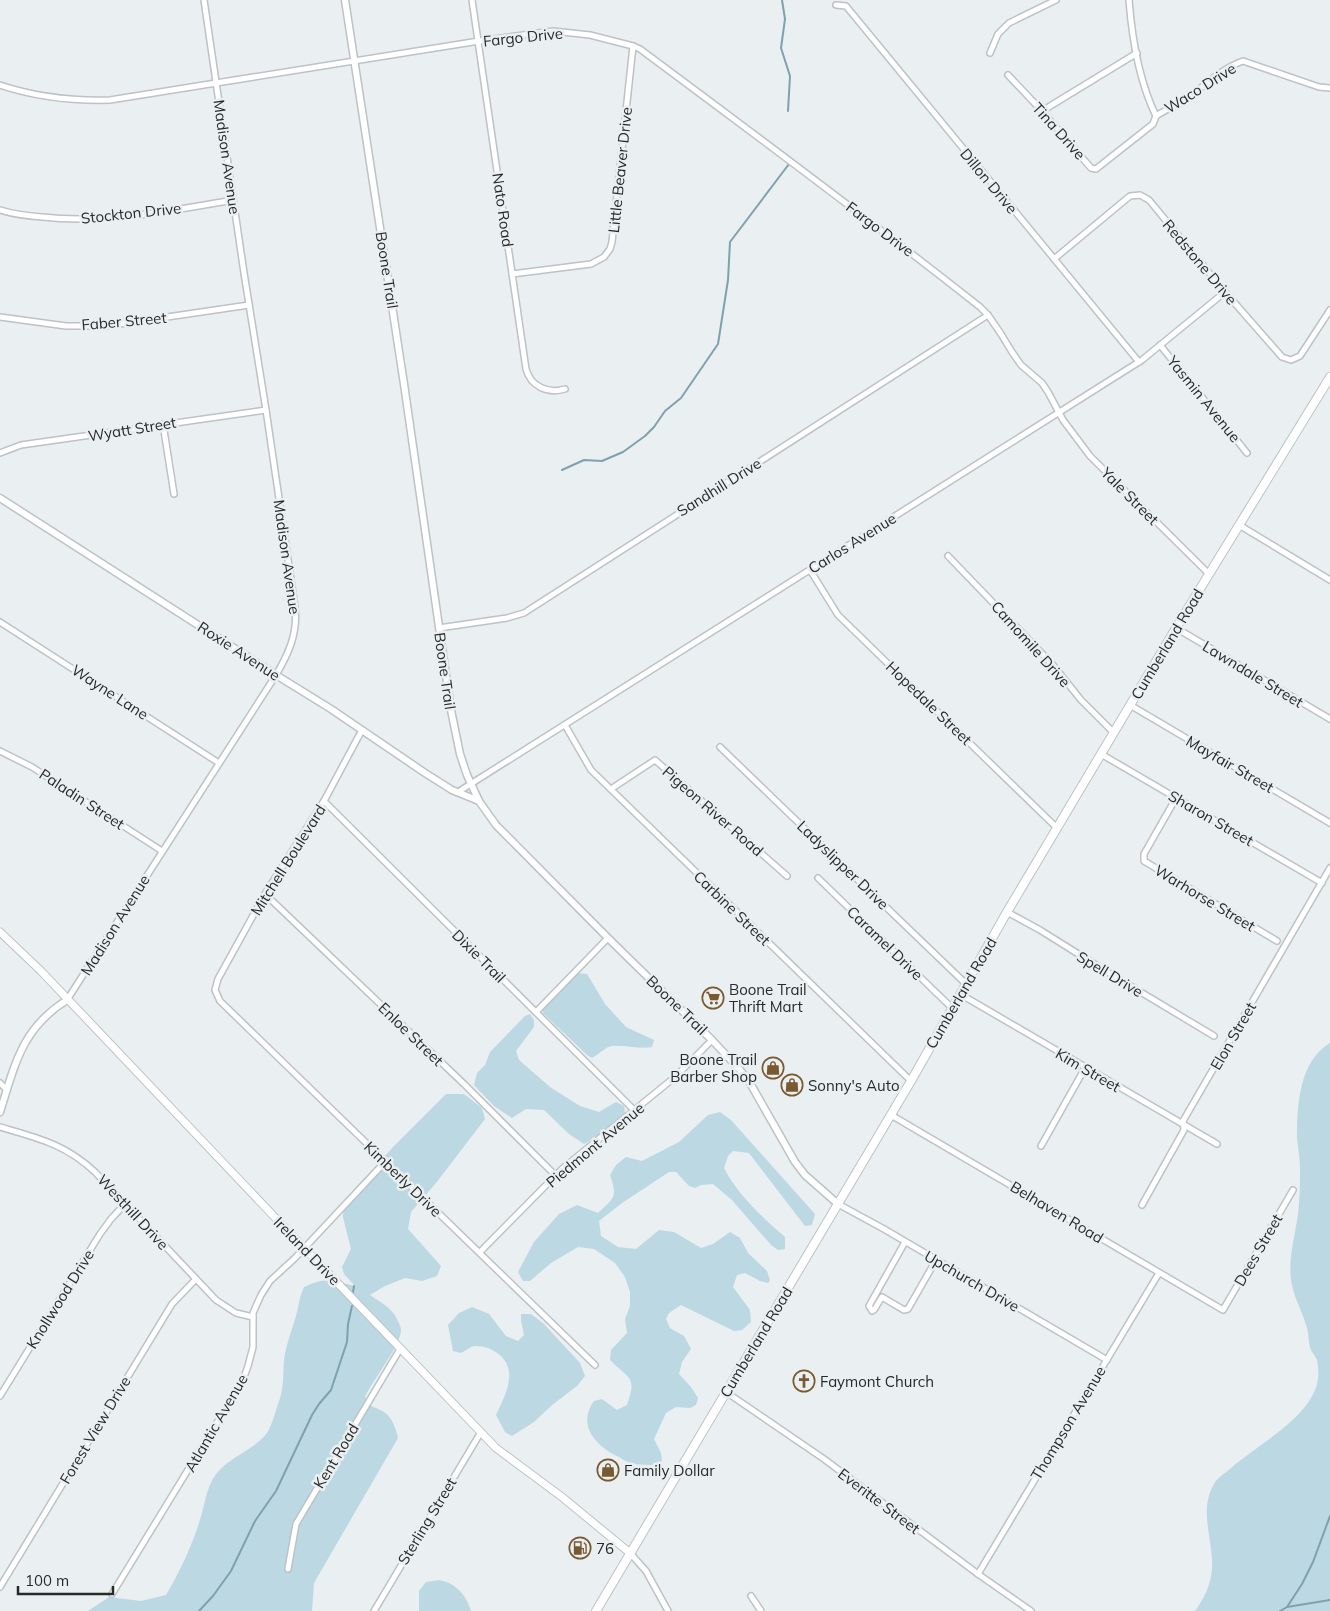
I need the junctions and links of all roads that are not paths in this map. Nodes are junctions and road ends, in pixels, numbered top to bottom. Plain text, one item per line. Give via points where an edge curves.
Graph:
1 (204, 0) edge
2 (345, 0) edge
3 (472, 0) edge
4 (1056, 0) edge
5 (1130, 0) edge
6 (836, 5) dead end
7 (479, 41) junction
8 (633, 46) junction
9 (1137, 52) junction
10 (990, 53) dead end
11 (355, 62) junction
12 (1008, 76) dead end
13 (216, 83) junction
14 (0, 85) edge
15 (1330, 88) edge
16 (1042, 111) junction
17 (1156, 116) junction
18 (233, 200) junction
19 (0, 210) edge
20 (1054, 259) junction
21 (512, 274) junction
22 (1225, 292) junction
23 (249, 306) junction
24 (1330, 310) edge
25 (988, 315) junction
26 (0, 316) edge
27 (1160, 345) junction
28 (1139, 362) junction
29 (1330, 377) edge
30 (565, 389) dead end
31 (266, 410) junction
32 (1060, 412) junction
33 (164, 424) junction
34 (0, 453) edge
35 (1247, 453) dead end
36 (174, 494) dead end
37 (0, 498) edge
38 (1238, 525) junction
39 (948, 556) dead end
40 (810, 570) junction
41 (1209, 574) junction
42 (1330, 580) edge
43 (0, 622) edge
44 (439, 628) junction
45 (1176, 628) junction
46 (276, 675) junction
47 (1130, 705) junction
48 (1330, 719) edge
49 (565, 725) junction
50 (362, 730) junction
51 (1114, 732) junction
52 (720, 747) dead end
53 (0, 751) edge
54 (1101, 754) junction
55 (220, 763) junction
56 (471, 785) junction
57 (611, 789) junction
58 (458, 792) junction
59 (1176, 798) junction
60 (324, 801) junction
61 (479, 802) junction
62 (1330, 823) edge
63 (1057, 828) junction
64 (162, 851) junction
65 (1330, 868) edge
66 (787, 876) dead end
67 (818, 878) dead end
68 (1322, 882) junction
69 (265, 894) junction
70 (1007, 912) junction
71 (0, 932) edge
72 (608, 938) junction
73 (1277, 941) dead end
74 (966, 984) junction
75 (215, 990) joint
76 (960, 994) junction
77 (67, 1000) junction
78 (952, 1008) junction
79 (536, 1012) junction
80 (1214, 1036) dead end
81 (712, 1040) junction
82 (1085, 1068) junction
83 (911, 1082) junction
84 (0, 1083) edge
85 (7, 1090) junction
86 (634, 1110) junction
87 (0, 1112) edge
88 (891, 1115) junction
89 (1184, 1125) junction
90 (0, 1127) edge
91 (1217, 1144) dead end
92 (1041, 1146) dead end
93 (385, 1162) junction
94 (556, 1176) junction
95 (1293, 1190) dead end
96 (125, 1204) junction
97 (838, 1204) junction
98 (1142, 1205) dead end
99 (905, 1242) junction
100 (304, 1248) junction
101 (480, 1252) junction
102 (936, 1260) junction
103 (1159, 1273) junction
104 (196, 1278) junction
105 (1223, 1310) joint
106 (253, 1317) junction
107 (400, 1349) junction
108 (1106, 1360) junction
109 (595, 1366) dead end
110 (726, 1392) junction
111 (0, 1396) edge
112 (481, 1432) junction
113 (630, 1553) junction
114 (288, 1569) dead end
115 (978, 1574) junction
116 (0, 1586) edge
117 (112, 1594) dead end
118 (751, 1596) dead end
119 (374, 1611) edge
120 (596, 1611) edge
121 (668, 1611) edge
122 (761, 1611) edge
123 (1032, 1611) edge

1 - 13 street, Madison Avenue
2 - 11 street, Boone Trail
3 - 7 street, Nato Road
4 - 10 street via 1002,28
5 - 9 street
6 - 20 street, Dillon Drive via 846,6
7 - 8 street, Fargo Drive via 553,31 590,35
7 - 11 street, Fargo Drive
7 - 21 street, Nato Road
8 - 21 street, Little Beaver Drive via 610,249 604,257 591,264
8 - 25 street, Fargo Drive via 895,240
9 - 16 street
9 - 17 street
11 - 13 street, Fargo Drive
11 - 44 street, Boone Trail
12 - 16 street, Tina Drive
13 - 14 street, Fargo Drive via 94,100 39,96
13 - 18 street, Madison Avenue
15 - 17 street, Waco Drive via 1243,61 1231,65 1184,101
16 - 17 street, Tina Drive via 1096,169 1153,124
18 - 19 street, Stockton Drive via 110,218 55,218
18 - 23 street, Madison Avenue
20 - 22 street, Redstone Drive via 1130,196 1140,195 1149,200
20 - 28 street, Dillon Drive
21 - 30 street, Nato Road via 527,375 540,388
22 - 24 street, Redstone Drive via 1282,357 1291,360 1300,356
22 - 27 street, Carlos Avenue
23 - 26 street, Faber Street via 106,326 66,326
23 - 31 street, Madison Avenue
25 - 32 street, Fargo Drive via 1012,352 1042,384
25 - 44 street, Sandhill Drive via 524,613
27 - 28 street, Carlos Avenue
27 - 35 street, Yasmin Avenue
28 - 32 street, Carlos Avenue
29 - 38 main road, Cumberland Road
31 - 33 street, Wyatt Street
31 - 46 street, Madison Avenue via 296,614 293,642
32 - 40 street, Carlos Avenue
32 - 41 street, Yale Street via 1090,456
33 - 34 street, Wyatt Street via 21,445
33 - 36 street
37 - 46 street, Roxie Avenue
38 - 41 main road, Cumberland Road
38 - 42 street
39 - 51 street, Camomile Drive
40 - 49 street, Carlos Avenue
40 - 63 street, Hopedale Street via 838,615
41 - 45 main road, Cumberland Road
43 - 55 street, Wayne Lane
44 - 56 street, Boone Trail via 455,734
45 - 47 main road, Cumberland Road
45 - 48 street, Lawndale Street
46 - 50 street, Roxie Avenue
46 - 55 street, Madison Avenue
47 - 51 main road, Cumberland Road
47 - 62 street, Mayfair Street
49 - 56 street, Carlos Avenue
49 - 57 street, Carbine Street via 591,770
50 - 58 street, Roxie Avenue
50 - 60 street, Mitchell Boulevard
51 - 54 main road, Cumberland Road
52 - 74 street, Ladyslipper Drive
53 - 64 street, Paladin Street via 32,767
54 - 59 street, Sharon Street
54 - 63 main road, Cumberland Road
55 - 64 street, Madison Avenue
56 - 58 street, Carlos Avenue
56 - 61 street, Boone Trail
57 - 66 street, Pigeon River Road via 655,760
57 - 83 street, Carbine Street
58 - 61 street, Roxie Avenue
59 - 68 street, Sharon Street
59 - 73 street, Warhorse Street via 1144,854 1144,862
60 - 69 street, Mitchell Boulevard
60 - 79 street, Dixie Trail
61 - 72 street, Boone Trail via 496,825
63 - 70 main road, Cumberland Road
64 - 77 street, Madison Avenue
65 - 68 street, Elon Street
67 - 78 street, Caramel Drive
68 - 89 street, Elon Street via 1183,1120
69 - 75 street, Mitchell Boulevard
69 - 94 street, Enloe Street
70 - 74 main road, Cumberland Road
70 - 80 street, Spell Drive
71 - 77 main road, Ireland Drive
72 - 79 street
72 - 81 street, Boone Trail
74 - 76 main road, Cumberland Road
75 - 93 street, Kimberly Drive via 220,1001
76 - 78 main road, Cumberland Road
76 - 82 street, Kim Street
77 - 85 street via 45,1016 28,1038 16,1061
77 - 100 main road, Ireland Drive
78 - 83 main road, Cumberland Road
79 - 86 street, Dixie Trail
81 - 86 street, Piedmont Avenue via 676,1077
81 - 97 street, Boone Trail via 750,1084 795,1162
82 - 89 street, Kim Street
82 - 92 street
83 - 88 main road, Cumberland Road
84 - 85 street
85 - 87 street
86 - 94 street, Piedmont Avenue
88 - 97 main road, Cumberland Road
88 - 103 street, Belhaven Road
89 - 91 street, Kim Street
89 - 98 street, Elon Street
90 - 96 street, Westhill Drive via 72,1152 96,1172
93 - 100 street, Atlantic Avenue
93 - 101 street, Kimberly Drive
94 - 101 street, Piedmont Avenue
95 - 105 street, Dees Street
96 - 104 street, Westhill Drive
96 - 111 street, Knollwood Drive via 100,1234
97 - 99 street, Upchurch Drive
97 - 110 main road, Cumberland Road
99 - 102 street, Upchurch Drive
99 - 102 street via 870,1306 872,1311 882,1297 904,1310 908,1308
100 - 106 street, Atlantic Avenue via 270,1282
100 - 107 main road, Ireland Drive
101 - 109 street, Kimberly Drive
102 - 108 street, Upchurch Drive
103 - 105 street, Belhaven Road
103 - 108 street, Thompson Avenue
104 - 106 street, Westhill Drive via 226,1307
104 - 116 street, Forest View Drive via 172,1304
106 - 117 street, Atlantic Avenue via 253,1346 242,1380
107 - 112 main road, Ireland Drive
107 - 114 street, Kent Road via 296,1524
108 - 115 street, Thompson Avenue
110 - 113 main road, Cumberland Road
110 - 115 street, Everitte Street via 824,1459
112 - 113 main road, Ireland Drive via 496,1448
112 - 119 street, Sterling Street
113 - 120 main road, Cumberland Road
113 - 121 street via 646,1571
115 - 123 street, Everitte Street
118 - 122 street

